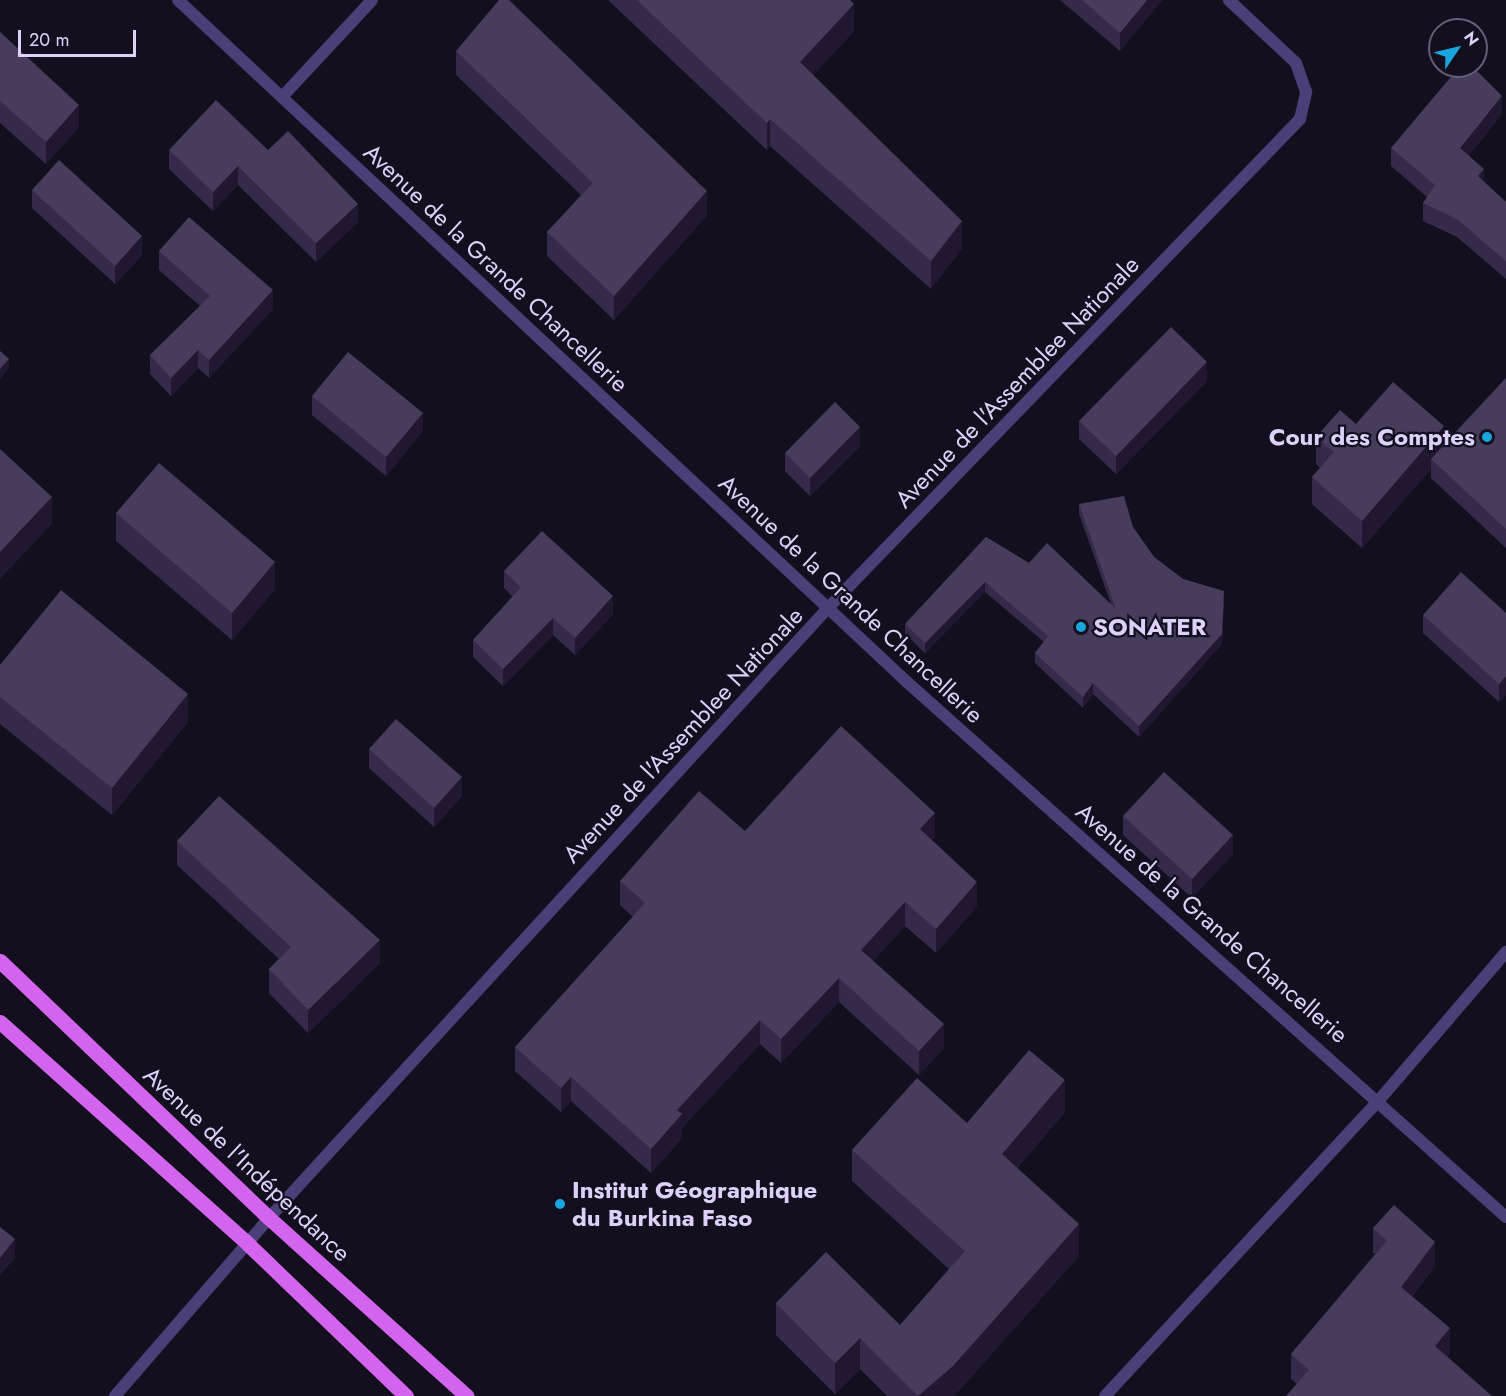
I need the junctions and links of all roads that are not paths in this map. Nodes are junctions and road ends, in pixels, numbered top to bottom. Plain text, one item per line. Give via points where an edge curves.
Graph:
1 (178, 0) edge
2 (372, 0) edge
3 (1229, 0) edge
4 (282, 96) junction
5 (828, 608) junction
6 (1506, 952) edge
7 (1, 964) edge
8 (0, 1022) edge
9 (1380, 1099) junction
10 (1506, 1217) edge
11 (269, 1218) junction
12 (249, 1245) junction
13 (114, 1396) edge
14 (406, 1396) edge
15 (467, 1396) edge
16 (1105, 1396) edge

1 - 4 street, Avenue de la Grande Chancellerie
2 - 4 street
3 - 5 street, Avenue de l'Assemblee Nationale via 1296,63 1306,92 1300,119
4 - 5 street, Avenue de la Grande Chancellerie
5 - 9 street, Avenue de la Grande Chancellerie
5 - 11 street, Avenue de l'Assemblee Nationale
6 - 9 street
7 - 11 main road, Avenue de l'Indépendance
8 - 12 main road
9 - 10 street, Avenue de la Grande Chancellerie
9 - 16 street
11 - 12 street, Avenue de l'Assemblee Nationale
11 - 15 main road, Avenue de l'Indépendance
12 - 13 street, Avenue de l'Assemblee Nationale
12 - 14 main road

